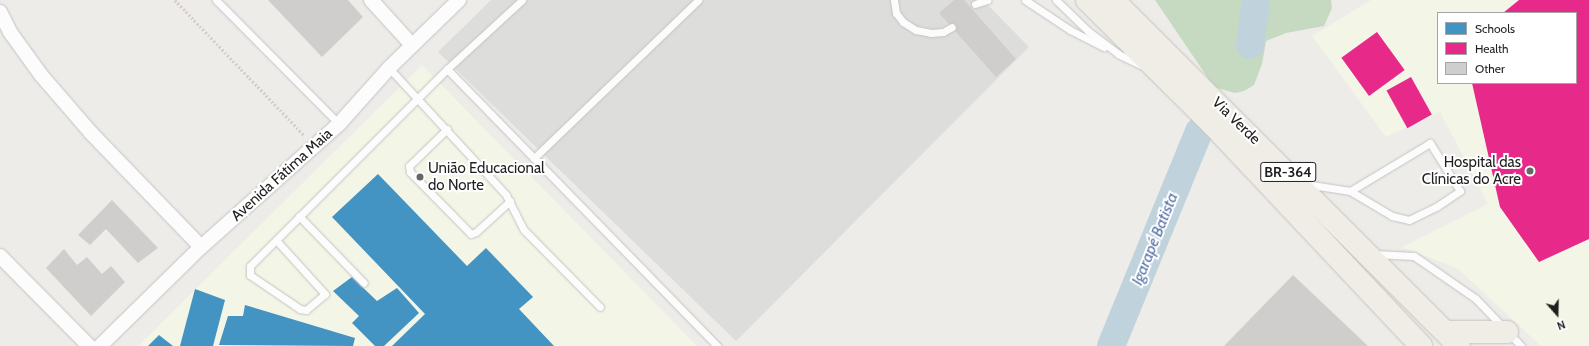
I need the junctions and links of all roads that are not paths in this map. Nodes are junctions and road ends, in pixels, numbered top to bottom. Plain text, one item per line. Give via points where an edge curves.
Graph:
1 (216, 0) edge
2 (371, 0) edge
3 (459, 0) edge
4 (522, 0) edge
5 (698, 0) edge
6 (894, 0) edge
7 (986, 0) edge
8 (1025, 0) edge
9 (1056, 0) edge
10 (1087, 0) edge
11 (1113, 0) edge
12 (974, 4) edge
13 (0, 12) edge
14 (952, 26) dead end
15 (412, 45) junction
16 (1118, 54) junction
17 (389, 68) junction
18 (447, 70) junction
19 (1161, 74) junction
20 (418, 99) junction
21 (339, 124) junction
22 (446, 130) junction
23 (534, 158) junction
24 (1299, 183) junction
25 (1350, 191) junction
26 (510, 201) junction
27 (299, 216) junction
28 (276, 240) junction
29 (201, 247) junction
30 (1369, 254) junction
31 (0, 256) edge
32 (364, 283) dead end
33 (600, 307) dead end
34 (1453, 339) edge
35 (1514, 339) edge
36 (89, 346) edge
37 (100, 346) edge
38 (717, 346) edge
39 (1421, 346) edge

1 - 21 lane
2 - 15 street
3 - 15 street, Avenida Fátima Maia
4 - 18 lane
5 - 23 lane
6 - 14 lane via 896,12 903,22 916,30 942,32
7 - 12 lane
8 - 16 lane via 1070,30
9 - 16 lane via 1088,31
10 - 19 main road, Via Verde / BR-364
11 - 24 main road, Via Verde / BR-364
13 - 29 street via 10,32 40,75 91,133
15 - 17 street, Avenida Fátima Maia
16 - 19 lane
17 - 20 lane
17 - 21 street, Avenida Fátima Maia
18 - 20 lane
18 - 23 lane
19 - 39 main road, Via Verde / BR-364 via 1212,124
20 - 22 lane
20 - 27 lane
21 - 29 street, Avenida Fátima Maia
22 - 26 lane
22 - 26 lane via 409,166 410,172 471,234
23 - 38 lane
24 - 25 lane
24 - 30 main road, Via Verde / BR-364
25 - 25 lane via 1392,216 1409,220 1436,207 1460,191 1430,143
26 - 33 lane via 524,230
27 - 28 lane
27 - 32 lane
28 - 28 lane via 250,266 250,274 300,310 306,310 325,294
29 - 37 street, Avenida Fátima Maia
30 - 34 main road, Via Verde / BR-364
30 - 35 lane via 1414,256 1476,299
31 - 36 street
34 - 35 main road

